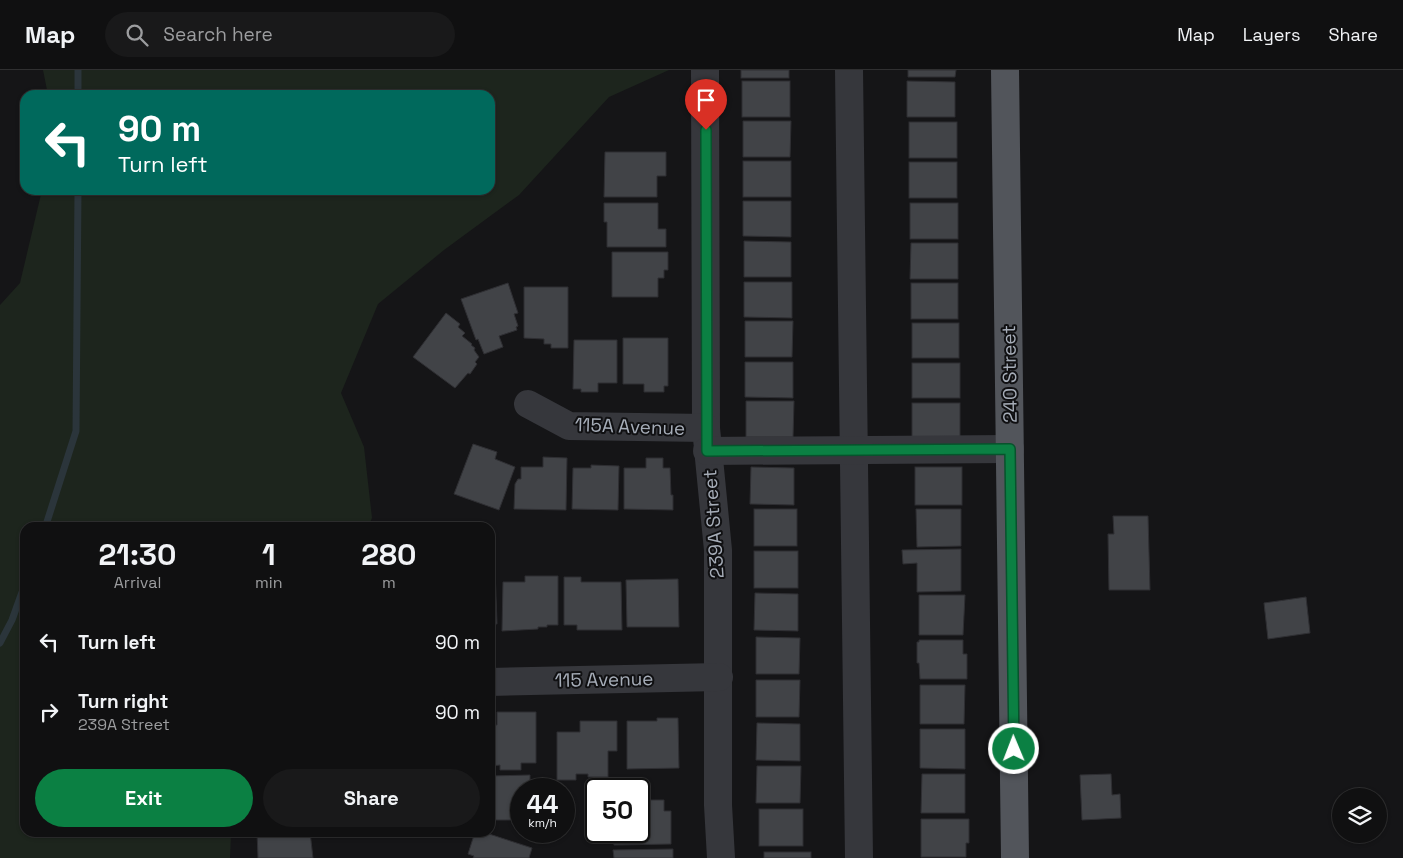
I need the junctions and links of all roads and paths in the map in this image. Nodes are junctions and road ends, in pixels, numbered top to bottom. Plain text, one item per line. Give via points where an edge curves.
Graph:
1 (706, 70) edge
2 (849, 70) edge
3 (1006, 70) edge
4 (528, 404) dead end
5 (707, 439) junction
6 (853, 449) junction
7 (1010, 449) junction
8 (719, 677) junction
9 (495, 682) edge
10 (721, 858) edge
11 (859, 858) edge
12 (1015, 858) edge

1 - 5 street, 239A Street
2 - 6 street
3 - 7 main road, 240 Street
4 - 5 street, 115A Avenue via 569,426
5 - 6 street, 115A Avenue
5 - 8 street, 239A Street via 718,550
6 - 7 street, 115A Avenue
6 - 11 street
7 - 12 main road, 240 Street
8 - 9 street, 115 Avenue
8 - 10 street, 239A Street

